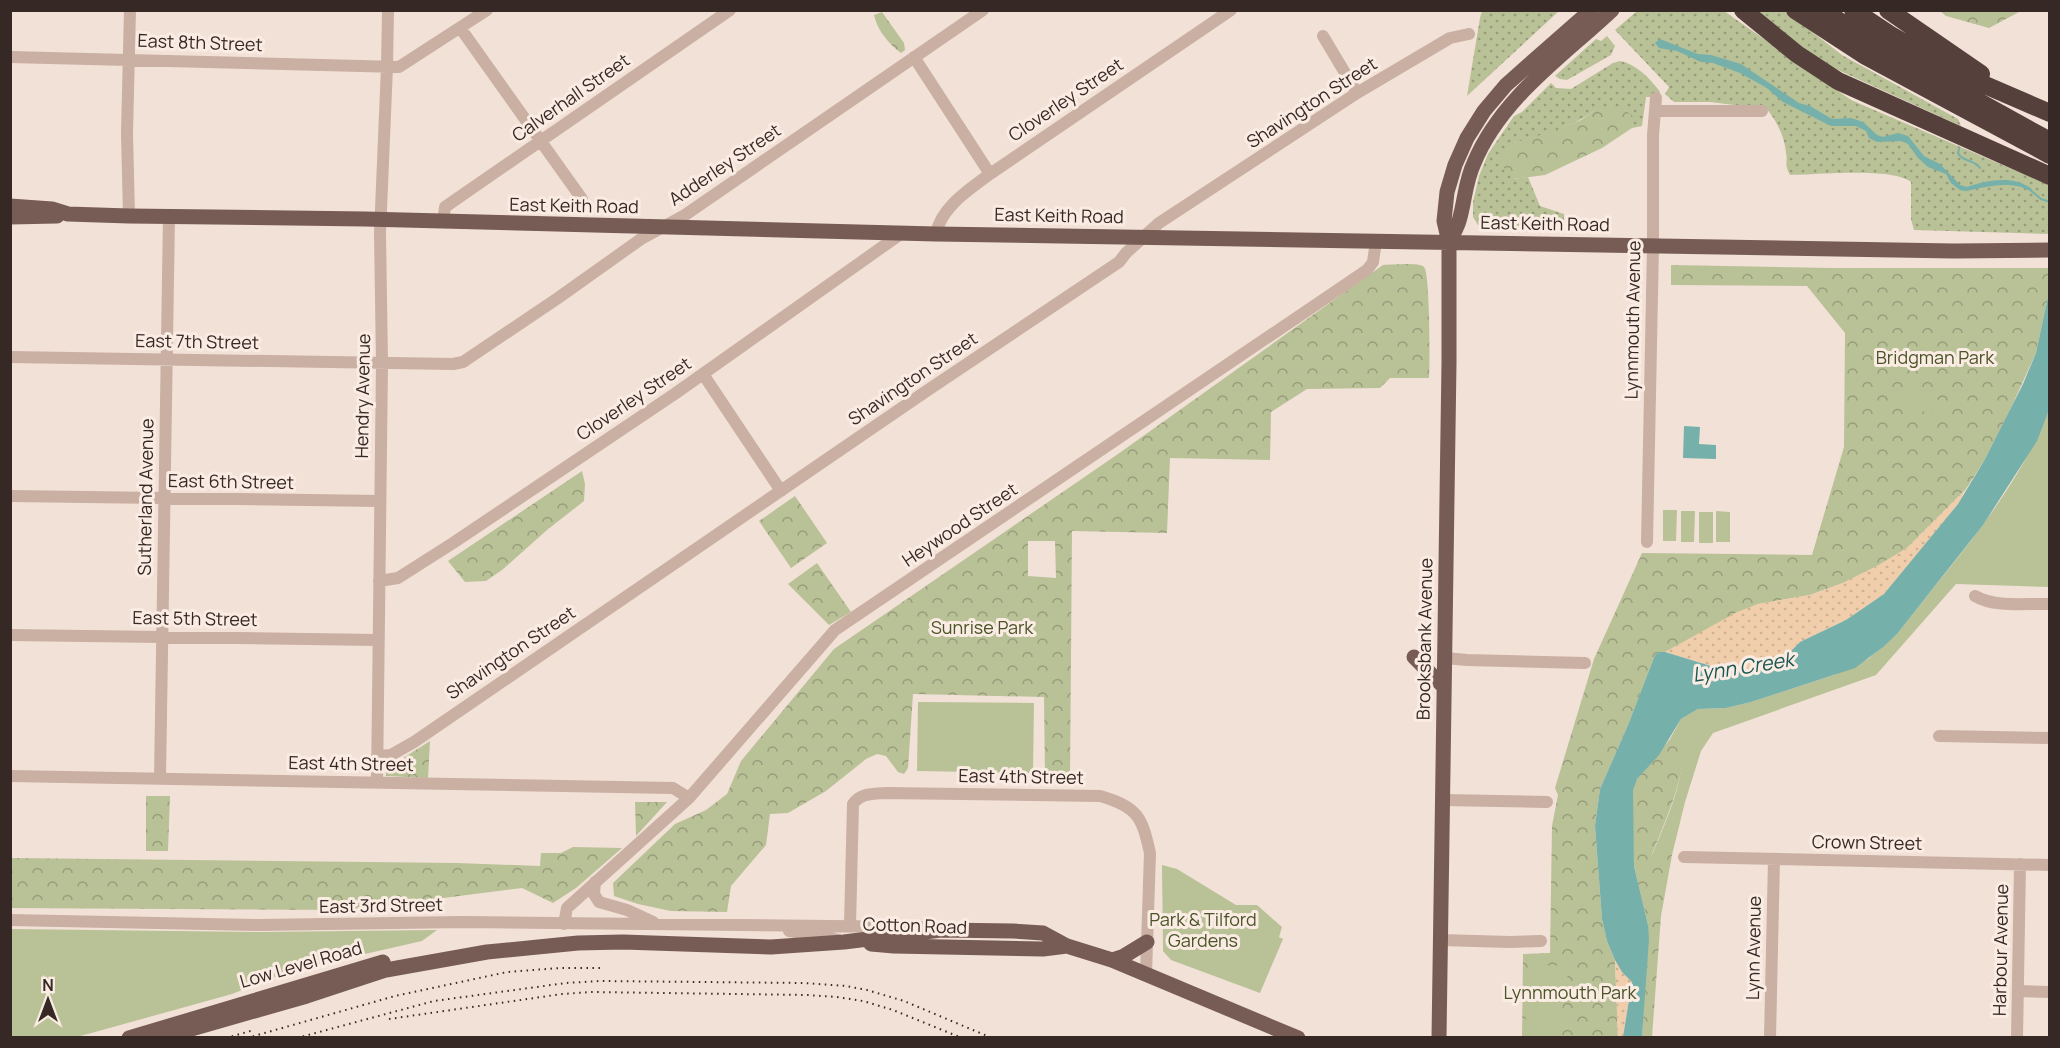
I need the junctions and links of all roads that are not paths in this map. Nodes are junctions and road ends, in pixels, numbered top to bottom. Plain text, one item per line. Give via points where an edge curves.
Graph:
1 (130, 10) edge
2 (388, 10) edge
3 (487, 10) edge
4 (730, 10) edge
5 (983, 10) edge
6 (1232, 10) edge
7 (1591, 10) edge
8 (1612, 10) edge
9 (1743, 10) edge
10 (1794, 10) edge
11 (1821, 10) edge
12 (1853, 10) edge
13 (1888, 10) edge
14 (460, 29) junction
15 (1469, 34) dead end
16 (1323, 36) dead end
17 (10, 57) edge
18 (914, 57) junction
19 (129, 59) junction
20 (387, 67) junction
21 (1357, 93) junction
22 (2040, 109) edge
23 (1762, 111) dead end
24 (542, 141) junction
25 (2046, 146) edge
26 (990, 174) junction
27 (2049, 176) edge
28 (582, 199) dead end
29 (10, 206) edge
30 (68, 214) junction
31 (129, 216) junction
32 (169, 216) junction
33 (10, 217) edge
34 (381, 219) junction
35 (443, 222) junction
36 (660, 227) junction
37 (902, 232) junction
38 (936, 234) junction
39 (1143, 238) junction
40 (1376, 241) junction
41 (1449, 242) junction
42 (1653, 246) junction
43 (2049, 250) edge
44 (10, 357) edge
45 (166, 359) junction
46 (382, 363) junction
47 (703, 374) junction
48 (781, 491) junction
49 (10, 496) edge
50 (165, 499) junction
51 (380, 501) junction
52 (1647, 542) dead end
53 (379, 581) junction
54 (1975, 596) dead end
55 (2049, 604) edge
56 (10, 634) edge
57 (162, 636) junction
58 (378, 640) junction
59 (1414, 657) dead end
60 (1445, 658) junction
61 (1585, 663) dead end
62 (1444, 687) junction
63 (1939, 736) dead end
64 (2049, 738) edge
65 (377, 756) junction
66 (10, 777) edge
67 (160, 778) junction
68 (377, 783) junction
69 (689, 798) junction
70 (1442, 800) junction
71 (1547, 802) dead end
72 (1684, 857) dead end
73 (1774, 859) junction
74 (2020, 864) junction
75 (2049, 865) edge
76 (595, 882) junction
77 (10, 920) edge
78 (564, 924) junction
79 (658, 924) junction
80 (850, 925) junction
81 (752, 926) junction
82 (941, 930) junction
83 (1440, 940) junction
84 (1541, 941) dead end
85 (844, 942) junction
86 (1147, 942) junction
87 (1067, 946) junction
88 (487, 952) junction
89 (1112, 960) junction
90 (1146, 975) junction
91 (2018, 992) junction
92 (2049, 992) edge
93 (129, 1038) edge
94 (160, 1038) edge
95 (1298, 1038) edge
96 (1439, 1038) edge
97 (1770, 1038) edge
98 (2018, 1038) edge

1 - 19 street
2 - 20 street, Hendry Avenue
3 - 14 street, East 8th Street
4 - 24 street, Calverhall Street
5 - 18 street, Adderley Street
6 - 26 street, Cloverley Street
7 - 41 main road via 1506,85 1467,138 1447,192 1444,221
8 - 41 main road via 1500,117 1473,164 1459,221
9 - 27 highway via 1838,81
10 - 25 highway via 1864,55
11 - 25 highway
12 - 22 highway via 1955,72
13 - 22 highway
14 - 20 street, East 8th Street via 404,65
14 - 24 street
15 - 21 street, Shavington Street via 1450,38
16 - 21 street
17 - 19 street, East 8th Street
18 - 26 street
18 - 36 street, Adderley Street via 685,215
19 - 20 street, East 8th Street
19 - 31 street
20 - 34 street, Hendry Avenue
21 - 39 street, Shavington Street via 1159,223
23 - 42 street, Lynnmouth Avenue via 1656,104
24 - 28 street
24 - 35 street, Calverhall Street via 445,207
26 - 38 street, Cloverley Street via 961,196 940,221
29 - 30 main road, East Keith Road
30 - 31 main road, East Keith Road
30 - 33 main road, East Keith Road
31 - 32 main road, East Keith Road
32 - 34 main road, East Keith Road
32 - 45 street, Sutherland Avenue
34 - 35 main road, East Keith Road
34 - 46 street, Hendry Avenue
35 - 36 main road, East Keith Road
36 - 37 main road, East Keith Road
36 - 46 street, Adderley Street via 463,362
37 - 38 main road, East Keith Road
37 - 47 street, Cloverley Street
38 - 39 main road, East Keith Road
39 - 40 main road, East Keith Road
39 - 48 street, Shavington Street via 1119,261
40 - 41 main road, East Keith Road
40 - 69 street, Heywood Street via 1367,270 836,630
41 - 42 main road, East Keith Road
41 - 60 main road, Brooksbank Avenue
42 - 43 main road, East Keith Road
42 - 52 street, Lynnmouth Avenue
44 - 45 street, East 7th Street
45 - 46 street, East 7th Street
45 - 50 street, Sutherland Avenue
46 - 51 street, Hendry Avenue
47 - 48 street
47 - 53 street, Cloverley Street via 453,543 398,578
48 - 65 street, Shavington Street via 414,742 391,755
49 - 50 street, East 6th Street
50 - 51 street, East 6th Street
50 - 57 street, Sutherland Avenue
51 - 53 street, Hendry Avenue
53 - 58 street, Hendry Avenue
54 - 55 street via 1994,602
56 - 57 street, East 5th Street
57 - 58 street, East 5th Street
57 - 67 street, Sutherland Avenue
58 - 65 street, Hendry Avenue
59 - 62 main road
60 - 61 street
60 - 62 main road, Brooksbank Avenue
62 - 70 main road, Brooksbank Avenue
63 - 64 street
65 - 68 street, Hendry Avenue
66 - 67 street, East 4th Street
67 - 68 street, East 4th Street
68 - 69 street, East 4th Street via 674,788
69 - 76 street, Heywood Street
70 - 71 street
70 - 83 main road, Brooksbank Avenue
72 - 73 street, Crown Street
73 - 74 street, Crown Street
73 - 97 street, Lynn Avenue
74 - 75 street, Crown Street
74 - 91 street, Harbour Avenue
76 - 78 street, Heywood Street via 567,908
76 - 79 street via 594,894 599,902
77 - 78 street, East 3rd Street via 258,925
78 - 79 street, East 3rd Street
79 - 81 street, East 3rd Street
80 - 81 street, East 3rd Street
80 - 82 street, East 3rd Street
80 - 86 street, East 4th Street via 853,804 858,797 886,793 1100,796 1120,802 1140,818 1150,854
81 - 85 street, East 3rd Street
82 - 85 main road, Cotton Road
82 - 87 main road, Cotton Road via 1043,933
83 - 84 street
83 - 96 main road, Brooksbank Avenue
85 - 87 main road, Cotton Road via 1043,949
85 - 88 main road, Low Level Road via 750,947 578,943
86 - 89 main road
86 - 90 street, East 4th Street
87 - 89 main road, Cotton Road
88 - 93 main road, Low Level Road via 427,953 369,965
88 - 94 main road, Low Level Road via 386,970
89 - 90 main road, Cotton Road
90 - 95 main road, Cotton Road
91 - 92 street
91 - 98 street, Harbour Avenue

